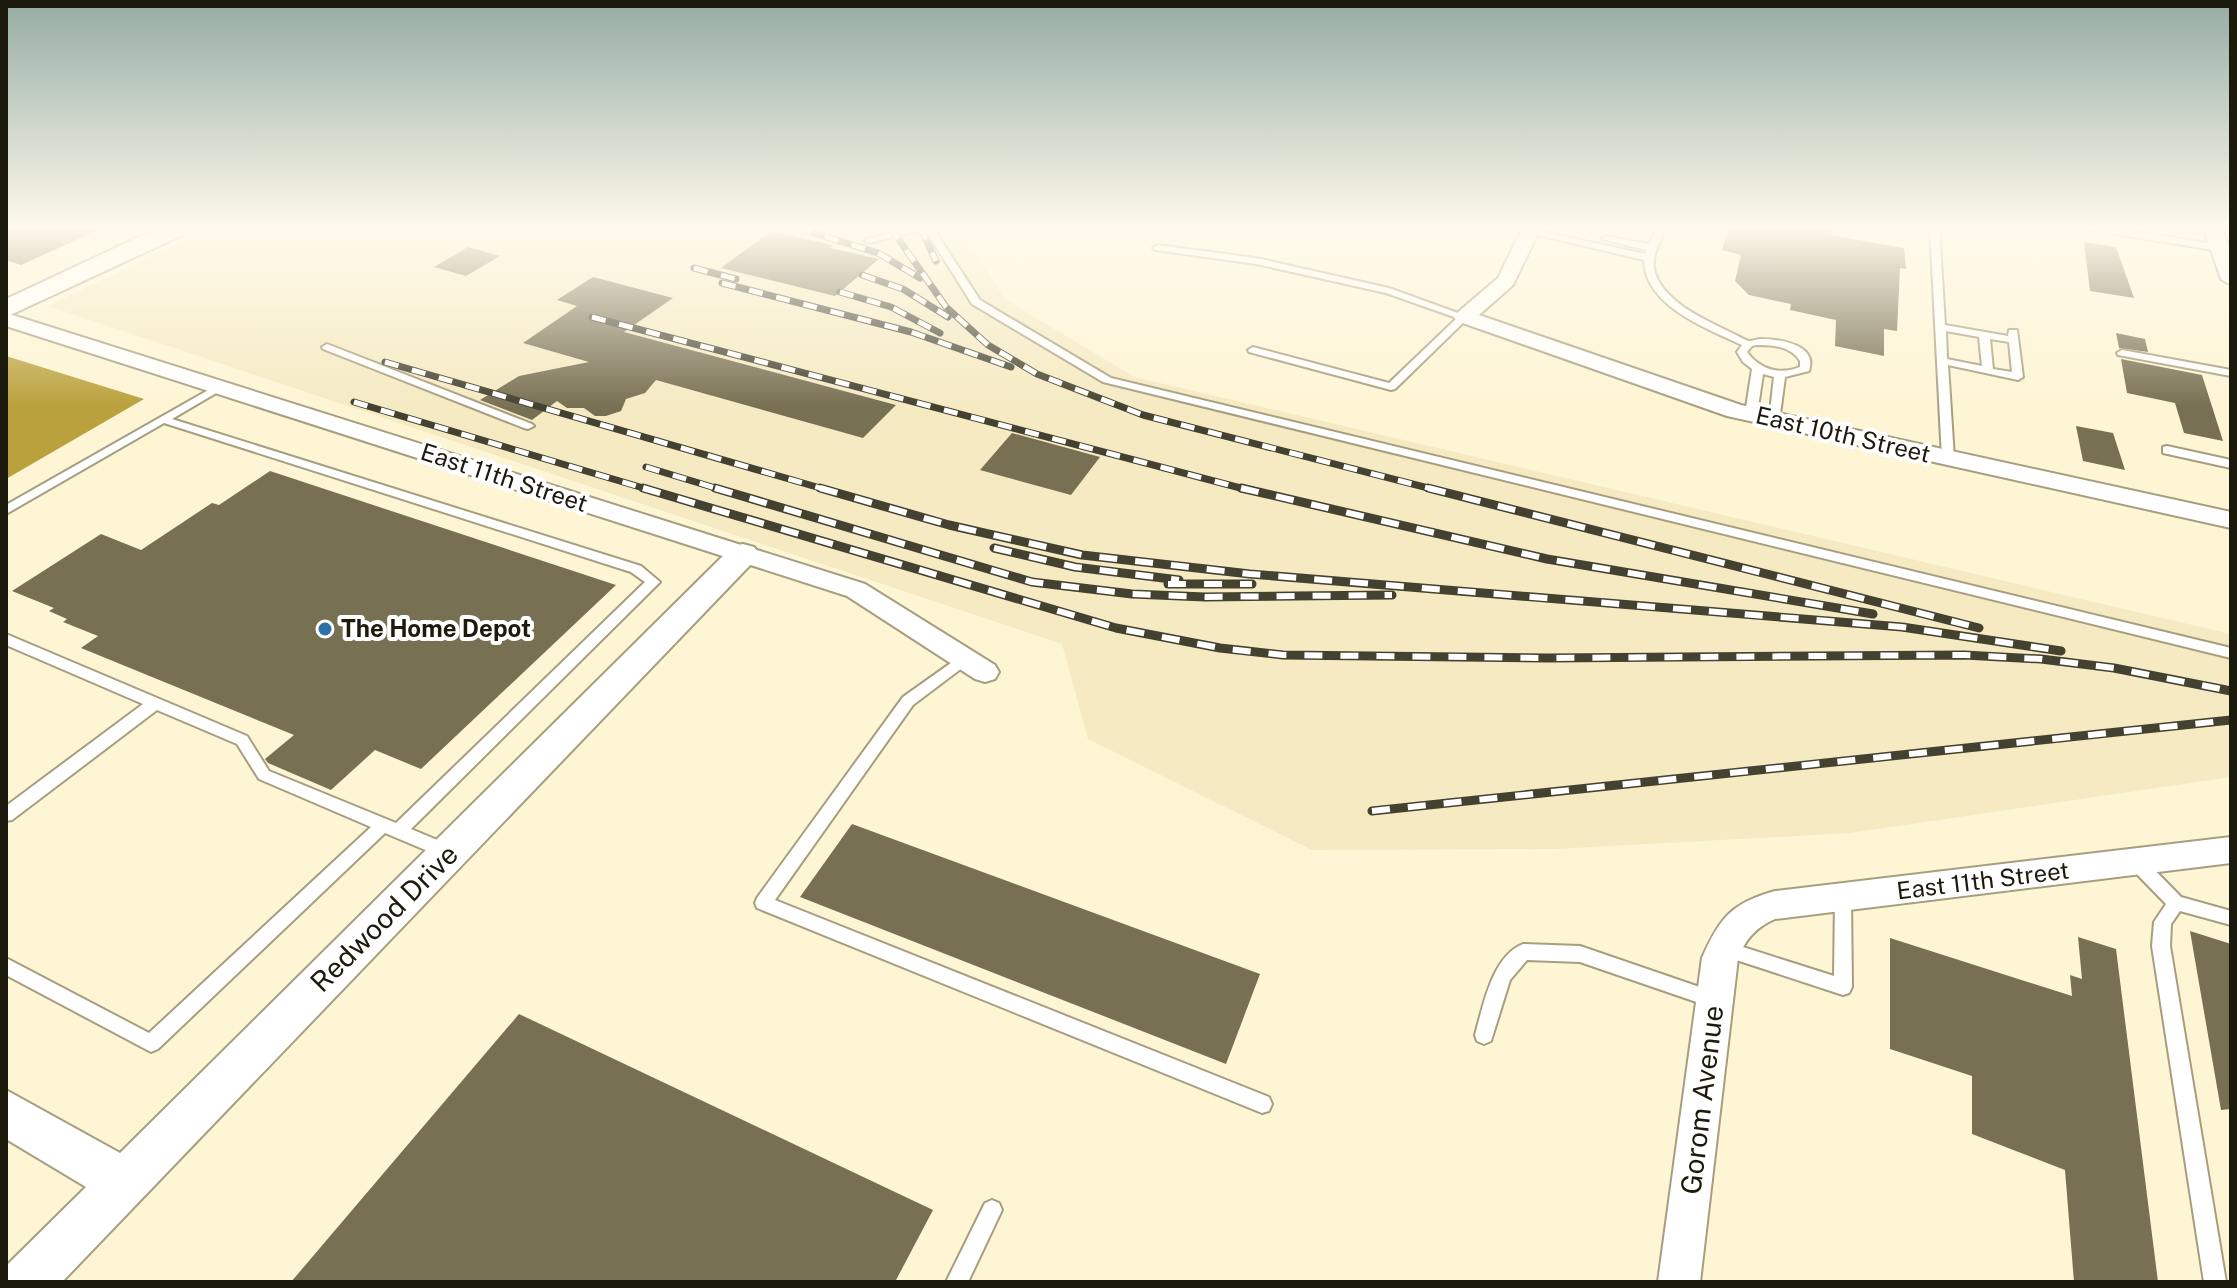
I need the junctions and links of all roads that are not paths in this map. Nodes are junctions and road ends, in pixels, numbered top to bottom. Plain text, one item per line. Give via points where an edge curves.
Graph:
1 (52, 287) edge
2 (966, 287) edge
3 (1374, 287) edge
4 (1499, 287) edge
5 (1659, 287) edge
6 (1938, 287) edge
7 (6, 309) edge
8 (1464, 317) junction
9 (6, 319) edge
10 (1940, 327) junction
11 (1984, 335) junction
12 (1748, 344) junction
13 (327, 347) dead end
14 (1253, 350) dead end
15 (2122, 353) dead end
16 (1942, 361) junction
17 (1758, 368) junction
18 (1988, 370) junction
19 (2231, 373) edge
20 (1780, 374) junction
21 (219, 387) junction
22 (1751, 414) junction
23 (165, 420) junction
24 (1775, 420) junction
25 (528, 426) dead end
26 (2167, 450) dead end
27 (1948, 458) junction
28 (2231, 464) edge
29 (6, 510) edge
30 (2231, 520) edge
31 (743, 554) junction
32 (6, 639) edge
33 (2231, 653) edge
34 (975, 665) joint
35 (155, 703) junction
36 (6, 815) edge
37 (390, 828) junction
38 (2231, 850) edge
39 (449, 853) junction
40 (2136, 862) junction
41 (1843, 898) junction
42 (2176, 903) junction
43 (2231, 918) edge
44 (1732, 936) junction
45 (6, 966) edge
46 (1715, 1000) junction
47 (1484, 1035) dead end
48 (1262, 1104) dead end
49 (6, 1113) edge
50 (124, 1182) junction
51 (992, 1210) dead end
52 (26, 1282) edge
53 (957, 1282) edge
54 (1679, 1282) edge
55 (2215, 1282) edge

1 - 7 main road
2 - 33 lane via 976,302 1107,380
3 - 8 lane
4 - 8 street
5 - 12 lane via 1677,307
6 - 10 lane
8 - 14 lane via 1391,387
8 - 22 street, East 10th Street
9 - 21 street, East 11th Street
10 - 11 lane
10 - 16 lane
11 - 18 lane
11 - 18 lane via 2013,336 2018,377
12 - 17 lane via 1744,357
12 - 20 lane via 1785,345 1806,359 1805,369
13 - 25 lane
15 - 19 lane
16 - 18 lane
16 - 27 lane
17 - 20 lane
17 - 22 lane
20 - 24 lane
21 - 23 lane
21 - 31 street, East 11th Street
22 - 24 street, East 10th Street
23 - 29 lane
23 - 37 lane via 636,569 653,582
24 - 27 street, East 10th Street
26 - 28 lane
27 - 30 street, East 10th Street
31 - 34 street, East 11th Street via 856,590
31 - 39 street, Redwood Drive
32 - 35 lane
34 - 48 lane via 908,701 763,903
35 - 36 lane
35 - 37 lane via 242,740 264,775
37 - 39 lane
37 - 45 lane via 151,1043
38 - 40 street, East 11th Street
39 - 50 street, Redwood Drive
40 - 41 street, East 11th Street
40 - 42 lane
41 - 44 street, East 11th Street via 1753,911
41 - 44 lane via 1843,987
42 - 43 lane
42 - 55 lane via 2163,922 2161,946
44 - 46 street, Gorom Avenue
46 - 47 lane via 1580,954 1523,952 1502,976
46 - 54 street, Gorom Avenue
49 - 50 street
50 - 52 street, Redwood Drive
51 - 53 lane

